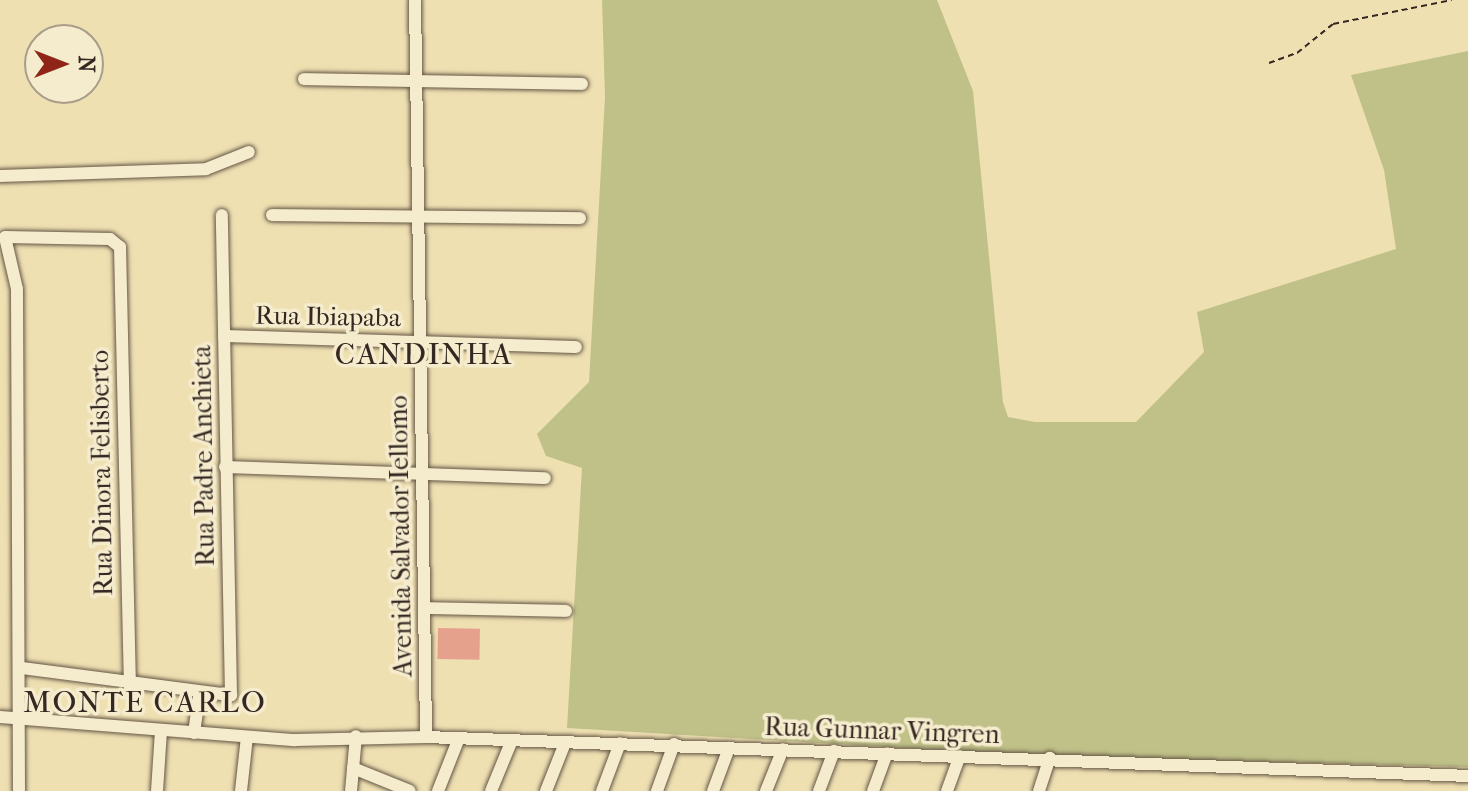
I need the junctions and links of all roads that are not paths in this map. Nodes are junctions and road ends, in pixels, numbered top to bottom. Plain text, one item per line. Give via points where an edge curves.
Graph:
1 (415, 0) edge
2 (304, 79) dead end
3 (416, 79) junction
4 (582, 84) dead end
5 (249, 152) dead end
6 (0, 176) edge
7 (419, 214) junction
8 (222, 215) dead end
9 (272, 215) dead end
10 (580, 218) dead end
11 (3, 237) edge
12 (224, 336) junction
13 (421, 341) junction
14 (576, 347) dead end
15 (225, 467) junction
16 (423, 473) junction
17 (545, 478) dead end
18 (424, 608) junction
19 (566, 611) dead end
20 (22, 668) junction
21 (130, 687) junction
22 (199, 696) junction
23 (0, 717) edge
24 (20, 717) junction
25 (161, 730) junction
26 (194, 733) junction
27 (356, 736) junction
28 (247, 737) junction
29 (426, 737) junction
30 (459, 738) junction
31 (512, 740) junction
32 (565, 743) junction
33 (620, 743) junction
34 (674, 744) junction
35 (729, 748) junction
36 (783, 749) junction
37 (834, 751) junction
38 (887, 753) junction
39 (960, 756) junction
40 (1050, 758) junction
41 (353, 768) junction
42 (1442, 776) junction
43 (1468, 776) edge
44 (19, 791) edge
45 (157, 791) edge
46 (241, 791) edge
47 (351, 791) edge
48 (410, 791) edge
49 (438, 791) edge
50 (491, 791) edge
51 (546, 791) edge
52 (602, 791) edge
53 (657, 791) edge
54 (713, 791) edge
55 (766, 791) edge
56 (819, 791) edge
57 (873, 791) edge
58 (947, 791) edge
59 (1039, 791) edge
60 (1444, 791) edge

1 - 3 street, Avenida Salvador Iellomo
2 - 3 street
3 - 4 street
3 - 7 street, Avenida Salvador Iellomo
5 - 6 street via 206,169
7 - 9 street
7 - 10 street
7 - 13 street, Avenida Salvador Iellomo
8 - 12 street, Rua Padre Anchieta
11 - 20 street via 17,289
11 - 21 street, Rua Dinora Felisberto via 110,239 121,257
12 - 13 street, Rua Ibiapaba
12 - 15 street, Rua Padre Anchieta
13 - 14 street, Rua Ibiapaba
13 - 16 street, Avenida Salvador Iellomo
15 - 16 street
15 - 22 street, Rua Padre Anchieta via 231,695
16 - 17 street
16 - 18 street, Avenida Salvador Iellomo
18 - 19 street
18 - 29 street, Avenida Salvador Iellomo
20 - 21 street
20 - 24 street
21 - 22 street
22 - 26 street
23 - 24 street, Rua Gunnar Vingren
24 - 25 street, Rua Gunnar Vingren
24 - 44 street
25 - 26 street, Rua Gunnar Vingren
25 - 45 street
26 - 28 street, Rua Gunnar Vingren
27 - 28 street, Rua Gunnar Vingren
27 - 29 street, Rua Gunnar Vingren
27 - 41 street
28 - 46 street
29 - 30 street, Rua Gunnar Vingren
30 - 31 street, Rua Gunnar Vingren
30 - 49 street
31 - 32 street, Rua Gunnar Vingren
31 - 50 street
32 - 33 street, Rua Gunnar Vingren
32 - 51 street
33 - 34 street, Rua Gunnar Vingren
33 - 52 street
34 - 35 street, Rua Gunnar Vingren
34 - 53 street
35 - 36 street, Rua Gunnar Vingren
35 - 54 street
36 - 37 street, Rua Gunnar Vingren
36 - 55 street
37 - 38 street, Rua Gunnar Vingren
37 - 56 street
38 - 39 street, Rua Gunnar Vingren
38 - 57 street
39 - 40 street, Rua Gunnar Vingren
39 - 58 street
40 - 42 street, Rua Gunnar Vingren
40 - 59 street
41 - 47 street
41 - 48 street
42 - 43 street, Rua Gunnar Vingren
42 - 60 street

